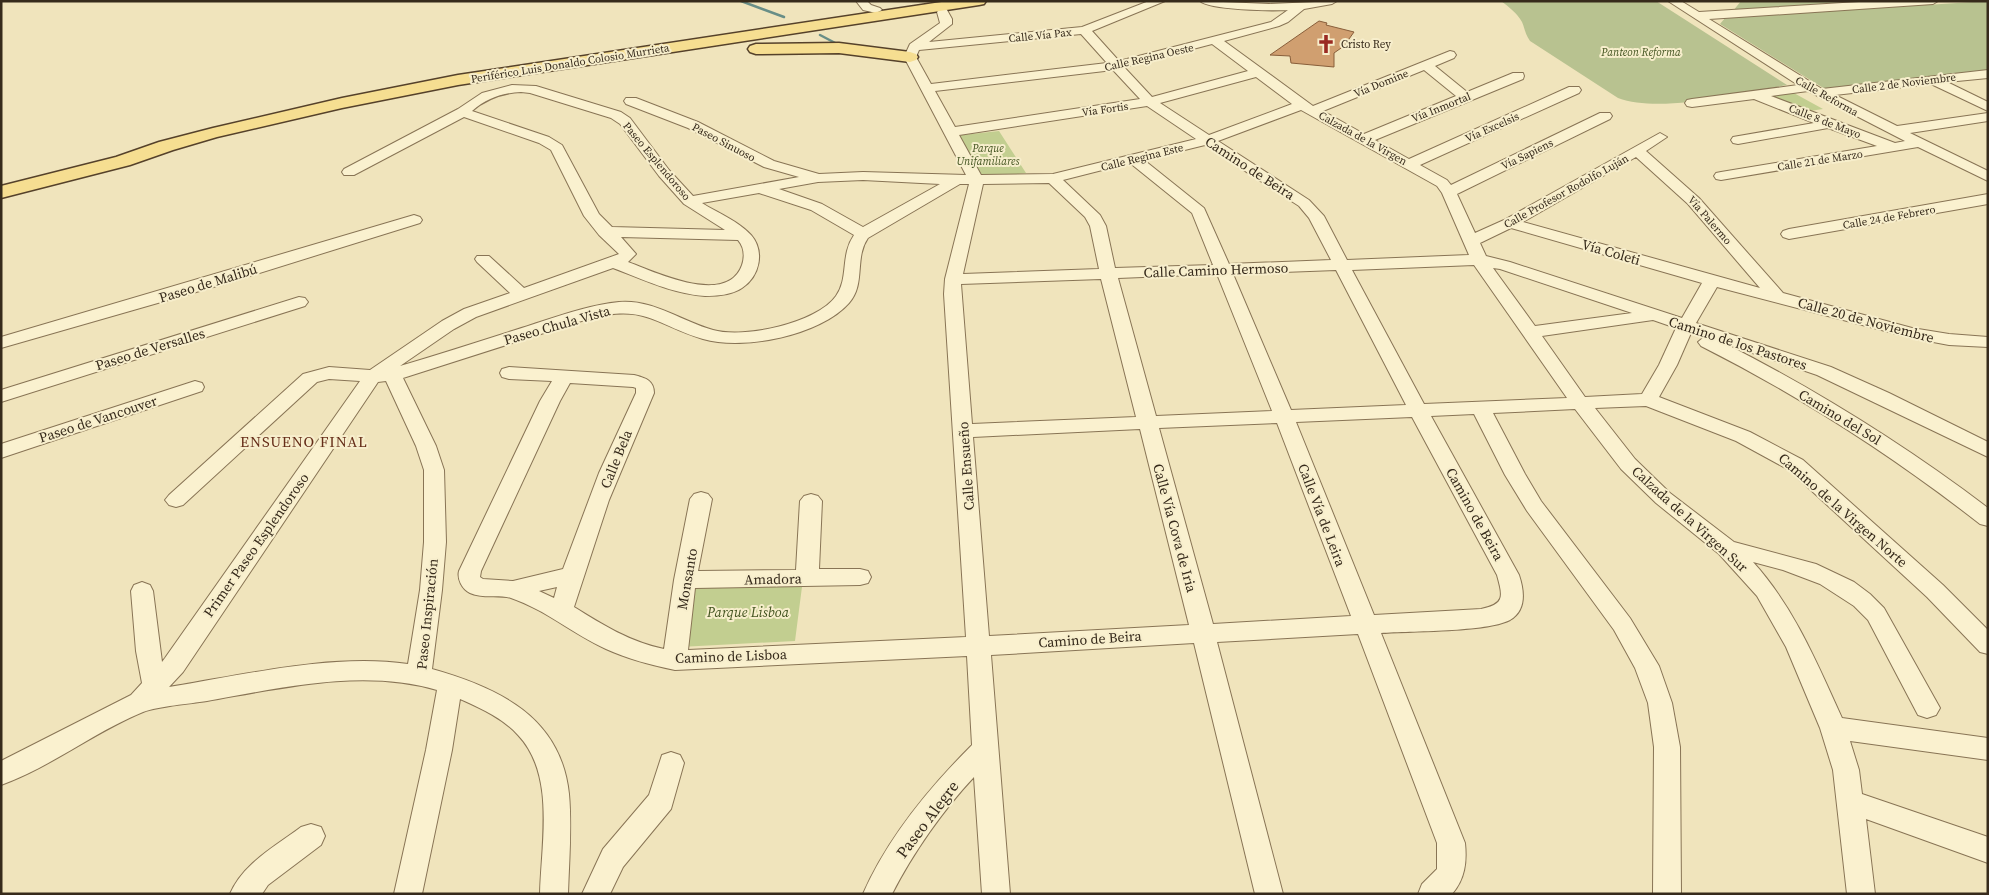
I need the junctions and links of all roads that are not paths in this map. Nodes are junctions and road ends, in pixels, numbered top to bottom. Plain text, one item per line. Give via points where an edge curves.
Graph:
1 (861, 1) edge
2 (1160, 1) edge
3 (1205, 1) edge
4 (1332, 1) edge
5 (1673, 1) edge
6 (1934, 1) edge
7 (970, 2) edge
8 (1302, 5) junction
9 (933, 7) edge
10 (882, 8) edge
11 (1696, 16) junction
12 (1084, 30) junction
13 (1216, 41) junction
14 (912, 52) junction
15 (1450, 55) dead end
16 (573, 62) junction
17 (1426, 65) junction
18 (1114, 66) junction
19 (1256, 73) junction
20 (1988, 74) edge
21 (1518, 76) dead end
22 (1932, 80) junction
23 (928, 88) junction
24 (1574, 90) dead end
25 (1815, 90) junction
26 (1754, 94) junction
27 (1465, 97) junction
28 (631, 101) dead end
29 (1149, 102) junction
30 (1692, 103) dead end
31 (1988, 107) edge
32 (1307, 108) junction
33 (463, 112) junction
34 (1605, 116) dead end
35 (1866, 117) junction
36 (1988, 117) edge
37 (1965, 120) junction
38 (1829, 124) junction
39 (1893, 131) junction
40 (950, 132) junction
41 (1988, 132) edge
42 (1660, 137) dead end
43 (1364, 139) junction
44 (1208, 140) junction
45 (1738, 140) dead end
46 (1919, 143) junction
47 (166, 146) junction
48 (1896, 147) junction
49 (1638, 151) junction
50 (1133, 159) junction
51 (1409, 164) junction
52 (349, 172) dead end
53 (1721, 176) dead end
54 (1988, 177) edge
55 (819, 178) junction
56 (1052, 178) junction
57 (966, 180) junction
58 (1, 182) edge
59 (756, 189) junction
60 (1, 192) edge
61 (1449, 192) junction
62 (1988, 199) edge
63 (689, 201) junction
64 (414, 220) dead end
65 (1510, 223) junction
66 (605, 232) junction
67 (863, 234) junction
68 (1790, 234) dead end
69 (742, 235) junction
70 (1474, 251) junction
71 (483, 259) dead end
72 (614, 262) junction
73 (1342, 265) junction
74 (1223, 270) junction
75 (1108, 273) junction
76 (954, 279) junction
77 (1712, 281) junction
78 (521, 294) junction
79 (1776, 296) junction
80 (299, 302) dead end
81 (1654, 315) junction
82 (1684, 328) junction
83 (1530, 332) junction
84 (1988, 342) edge
85 (1, 343) edge
86 (509, 373) dead end
87 (565, 376) junction
88 (382, 377) junction
89 (194, 388) dead end
90 (1, 396) edge
91 (1648, 400) junction
92 (1580, 403) junction
93 (1480, 407) junction
94 (1418, 410) junction
95 (1285, 418) junction
96 (1147, 424) junction
97 (963, 431) junction
98 (1988, 450) edge
99 (1, 452) edge
100 (701, 498) dead end
101 (176, 500) dead end
102 (811, 501) dead end
103 (1988, 519) edge
104 (1727, 548) junction
105 (572, 575) junction
106 (860, 577) dead end
107 (807, 579) junction
108 (686, 580) junction
109 (513, 589) junction
110 (142, 591) dead end
111 (562, 611) junction
112 (1364, 626) junction
113 (1203, 632) junction
114 (1988, 645) edge
115 (978, 646) junction
116 (675, 660) junction
117 (419, 675) junction
118 (450, 684) junction
119 (148, 694) junction
120 (1927, 708) dead end
121 (1833, 728) junction
122 (985, 749) junction
123 (1988, 749) edge
124 (671, 763) dead end
125 (1, 774) edge
126 (1850, 802) junction
127 (311, 836) dead end
128 (1988, 850) edge
129 (244, 894) edge
130 (408, 894) edge
131 (554, 894) edge
132 (596, 894) edge
133 (877, 894) edge
134 (996, 894) edge
135 (1269, 894) edge
136 (1432, 894) edge
137 (1667, 894) edge
138 (1861, 894) edge

1 - 10 street via 867,8
2 - 12 street, Calle Vía Pax
3 - 8 street via 1248,6
4 - 8 street
5 - 11 street, Calle Reforma
6 - 11 street
7 - 9 main road, Periférico Luis Donaldo Colosio Murrieta
8 - 13 street, Calle Regina Oeste via 1280,22
9 - 10 main road, Periférico Luis Donaldo Colosio Murrieta
9 - 14 street via 946,19 946,24
10 - 16 main road, Periférico Luis Donaldo Colosio Murrieta
11 - 25 street, Calle Reforma
12 - 14 street, Calle Vía Pax
12 - 18 street, Camino de Beira
13 - 18 street, Calle Regina Oeste
13 - 19 street, Calzada de la Virgen
14 - 16 main road via 772,48
14 - 23 street
15 - 17 street, Vía Domine
16 - 47 main road, Periférico Luis Donaldo Colosio Murrieta via 342,103
17 - 27 street
17 - 32 street, Vía Domine
18 - 23 street, Calle Regina Oeste
18 - 29 street, Camino de Beira
19 - 29 street, Vía Fortis
19 - 32 street, Calzada de la Virgen
20 - 22 street, Calle 2 de Noviembre
21 - 27 street, Vía Inmortal
22 - 25 street, Calle 2 de Noviembre
22 - 31 street
23 - 40 street
24 - 51 street, Vía Excelsis
25 - 26 street, Calle 2 de Noviembre
25 - 35 street, Calle Reforma
26 - 30 street, Calle 2 de Noviembre
26 - 38 street, Calle 8 de Mayo
27 - 43 street, Vía Inmortal
28 - 55 street, Paseo Sinuoso via 693,125 769,164
29 - 40 street, Vía Fortis
29 - 44 street, Camino de Beira
32 - 43 street, Calzada de la Virgen
32 - 44 street, Calle Regina Este
33 - 52 street
33 - 63 street, Paseo Esplendoroso via 491,92 511,88 531,89 603,110 625,121
33 - 66 street via 557,148 592,216
34 - 61 street, Vía Sapiens
35 - 38 street
35 - 39 street, Calle Reforma
36 - 37 street
37 - 39 street
37 - 41 street
38 - 45 street
38 - 48 street, Calle 8 de Mayo
39 - 46 street, Calle Reforma
40 - 57 street
42 - 49 street, Calle Profesor Rodolfo Luján
43 - 51 street, Calzada de la Virgen
44 - 50 street, Calle Regina Este
44 - 73 street, Camino de Beira via 1311,210
46 - 48 street, Calle 21 de Marzo
46 - 54 street, Calle Reforma
47 - 58 main road, Periférico Luis Donaldo Colosio Murrieta
47 - 60 main road, Periférico Luis Donaldo Colosio Murrieta via 123,161
48 - 53 street, Calle 21 de Marzo
49 - 65 street, Calle Profesor Rodolfo Luján
49 - 79 street, Vía Palermo via 1680,187
50 - 56 street, Calle Regina Este
50 - 74 street, Calle Vía de Leira via 1199,211
51 - 61 street, Calzada de la Virgen via 1438,180
55 - 57 street, Paseo Sinuoso via 863,176
55 - 59 street, Paseo Sinuoso
56 - 57 street, Calle Regina Este
56 - 75 street, Calle Vía Cova de Iria via 1092,215 1098,226
57 - 67 street
57 - 76 street, Calle Ensueño via 976,193
59 - 63 street, Paseo Sinuoso
59 - 67 street via 798,198
61 - 70 street, Calzada de la Virgen
62 - 68 street, Calle 24 de Febrero
63 - 69 street, Paseo Esplendoroso
64 - 85 street, Paseo de Malibú
65 - 70 street, Calle Profesor Rodolfo Luján
65 - 77 street, Vía Coleti
66 - 69 street
66 - 72 street via 627,252 624,258
67 - 88 street, Paseo Chula Vista via 852,257 848,292 830,311 805,323 751,336 720,338 641,309 616,308 585,314
69 - 72 street via 751,249 752,260 744,278 730,288 710,291 684,288
70 - 73 street, Calle Camino Hermoso
70 - 81 street, Camino de los Pastores via 1504,265
70 - 83 street, Calzada de la Virgen Sur
71 - 78 street
72 - 78 street, Primer Paseo Esplendoroso
73 - 74 street, Calle Camino Hermoso
73 - 94 street, Camino de Beira
74 - 75 street, Calle Camino Hermoso
74 - 95 street, Calle Vía de Leira
75 - 76 street, Calle Camino Hermoso
75 - 96 street, Calle Vía Cova de Iria
76 - 97 street, Calle Ensueño
77 - 79 street, Vía Coleti
77 - 82 street
78 - 88 street, Primer Paseo Esplendoroso via 448,325
79 - 84 street, Calle 20 de Noviembre via 1924,337 1952,342
80 - 90 street, Paseo de Versalles
81 - 82 street, Camino de los Pastores
81 - 83 street
82 - 91 street
82 - 98 street, Camino de los Pastores via 1840,377
82 - 103 street, Camino del Sol via 1838,414 1907,459
83 - 92 street, Calzada de la Virgen Sur
86 - 87 street, Calle Bela
87 - 105 street, Calle Bela via 634,381 646,386 617,452
87 - 109 street, Camino de Lisboa via 550,400 470,570 469,578 478,587
88 - 101 street via 329,372 310,378
88 - 117 street, Paseo Inspiración via 426,446 434,470 435,542
88 - 119 street, Primer Paseo Esplendoroso via 174,665
89 - 99 street, Paseo de Vancouver
91 - 92 street
91 - 114 street, Camino de la Virgen Norte via 1773,449 1796,465 1935,591
92 - 93 street
92 - 104 street, Calzada de la Virgen Sur via 1646,482
93 - 94 street
93 - 137 street via 1534,506 1622,624 1647,666 1660,702 1667,747
94 - 95 street
94 - 112 street, Camino de Beira via 1508,575 1513,593 1510,604 1503,613 1496,615
95 - 96 street
95 - 112 street, Calle Vía de Leira
96 - 97 street
96 - 113 street, Calle Vía Cova de Iria
97 - 115 street, Calle Ensueño
100 - 108 street, Monsanto
102 - 107 street
104 - 120 street via 1781,561 1838,584 1867,603
104 - 121 street, Calzada de la Virgen Sur via 1765,590 1797,645
105 - 109 street
105 - 111 street, Calle Bela
106 - 107 street, Amadora
107 - 108 street, Amadora
108 - 116 street, Monsanto
109 - 111 street, Camino de Lisboa
110 - 119 street
111 - 116 street, Camino de Lisboa via 613,642 648,655
112 - 113 street, Camino de Beira
112 - 136 street, Calle Vía de Leira via 1451,843 1453,863 1448,881
113 - 115 street, Camino de Beira
113 - 135 street, Calle Vía Cova de Iria
115 - 116 street, Camino de Lisboa
115 - 122 street, Calle Ensueño
117 - 118 street, Paseo Inspiración
117 - 119 street via 347,671
118 - 130 street
118 - 131 street, Paseo Inspiración via 506,711 530,730 545,753 554,778 558,809
119 - 125 street
121 - 123 street
121 - 126 street, Calzada de la Virgen Sur via 1846,770
122 - 133 street, Paseo Alegre via 945,790 891,867
122 - 134 street, Calle Ensueño
124 - 132 street via 660,801 613,858
126 - 128 street
126 - 138 street, Calzada de la Virgen Sur
127 - 129 street via 258,876

